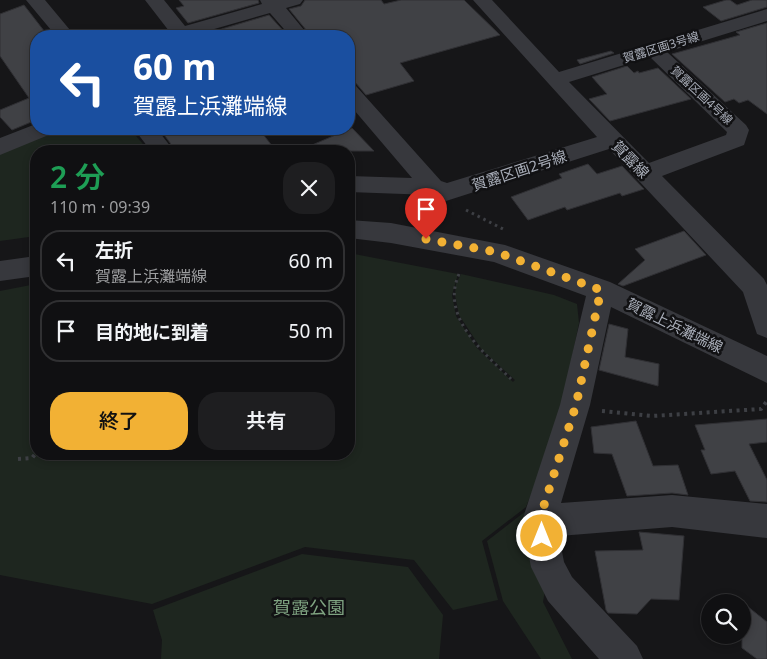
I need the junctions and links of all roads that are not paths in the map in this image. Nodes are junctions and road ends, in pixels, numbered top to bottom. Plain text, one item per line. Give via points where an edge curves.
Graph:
1 (35, 0) edge
2 (154, 0) edge
3 (294, 0) edge
4 (482, 0) edge
5 (271, 2) edge
6 (767, 15) edge
7 (61, 30) edge
8 (173, 30) edge
9 (188, 30) edge
10 (295, 30) edge
11 (653, 49) junction
12 (554, 80) junction
13 (355, 98) edge
14 (30, 134) edge
15 (613, 140) junction
16 (0, 147) edge
17 (645, 173) junction
18 (355, 184) edge
19 (433, 188) junction
20 (355, 229) edge
21 (30, 267) edge
22 (0, 272) edge
23 (601, 290) junction
24 (767, 326) edge
25 (767, 370) edge
26 (539, 521) junction
27 (767, 521) edge
28 (624, 659) edge

1 - 7 street
2 - 8 street
3 - 5 street
4 - 12 street, 賀露線
5 - 9 street
5 - 10 street
6 - 11 street, 賀露区画3号線
11 - 12 street, 賀露区画3号線
11 - 17 street, 賀露区画4号線 via 738,130 736,140
12 - 15 street, 賀露線
13 - 19 street
14 - 16 street
15 - 17 street, 賀露線
15 - 19 street, 賀露区画2号線 via 462,188 446,192
17 - 24 street, 賀露線 via 755,287
18 - 19 street, 賀露区画2号線
20 - 23 street, 賀露上浜灘端線 via 391,232 496,252
21 - 22 street
23 - 25 street, 賀露上浜灘端線
23 - 26 street via 574,408
26 - 27 street via 672,511
26 - 28 street via 548,568 560,589

